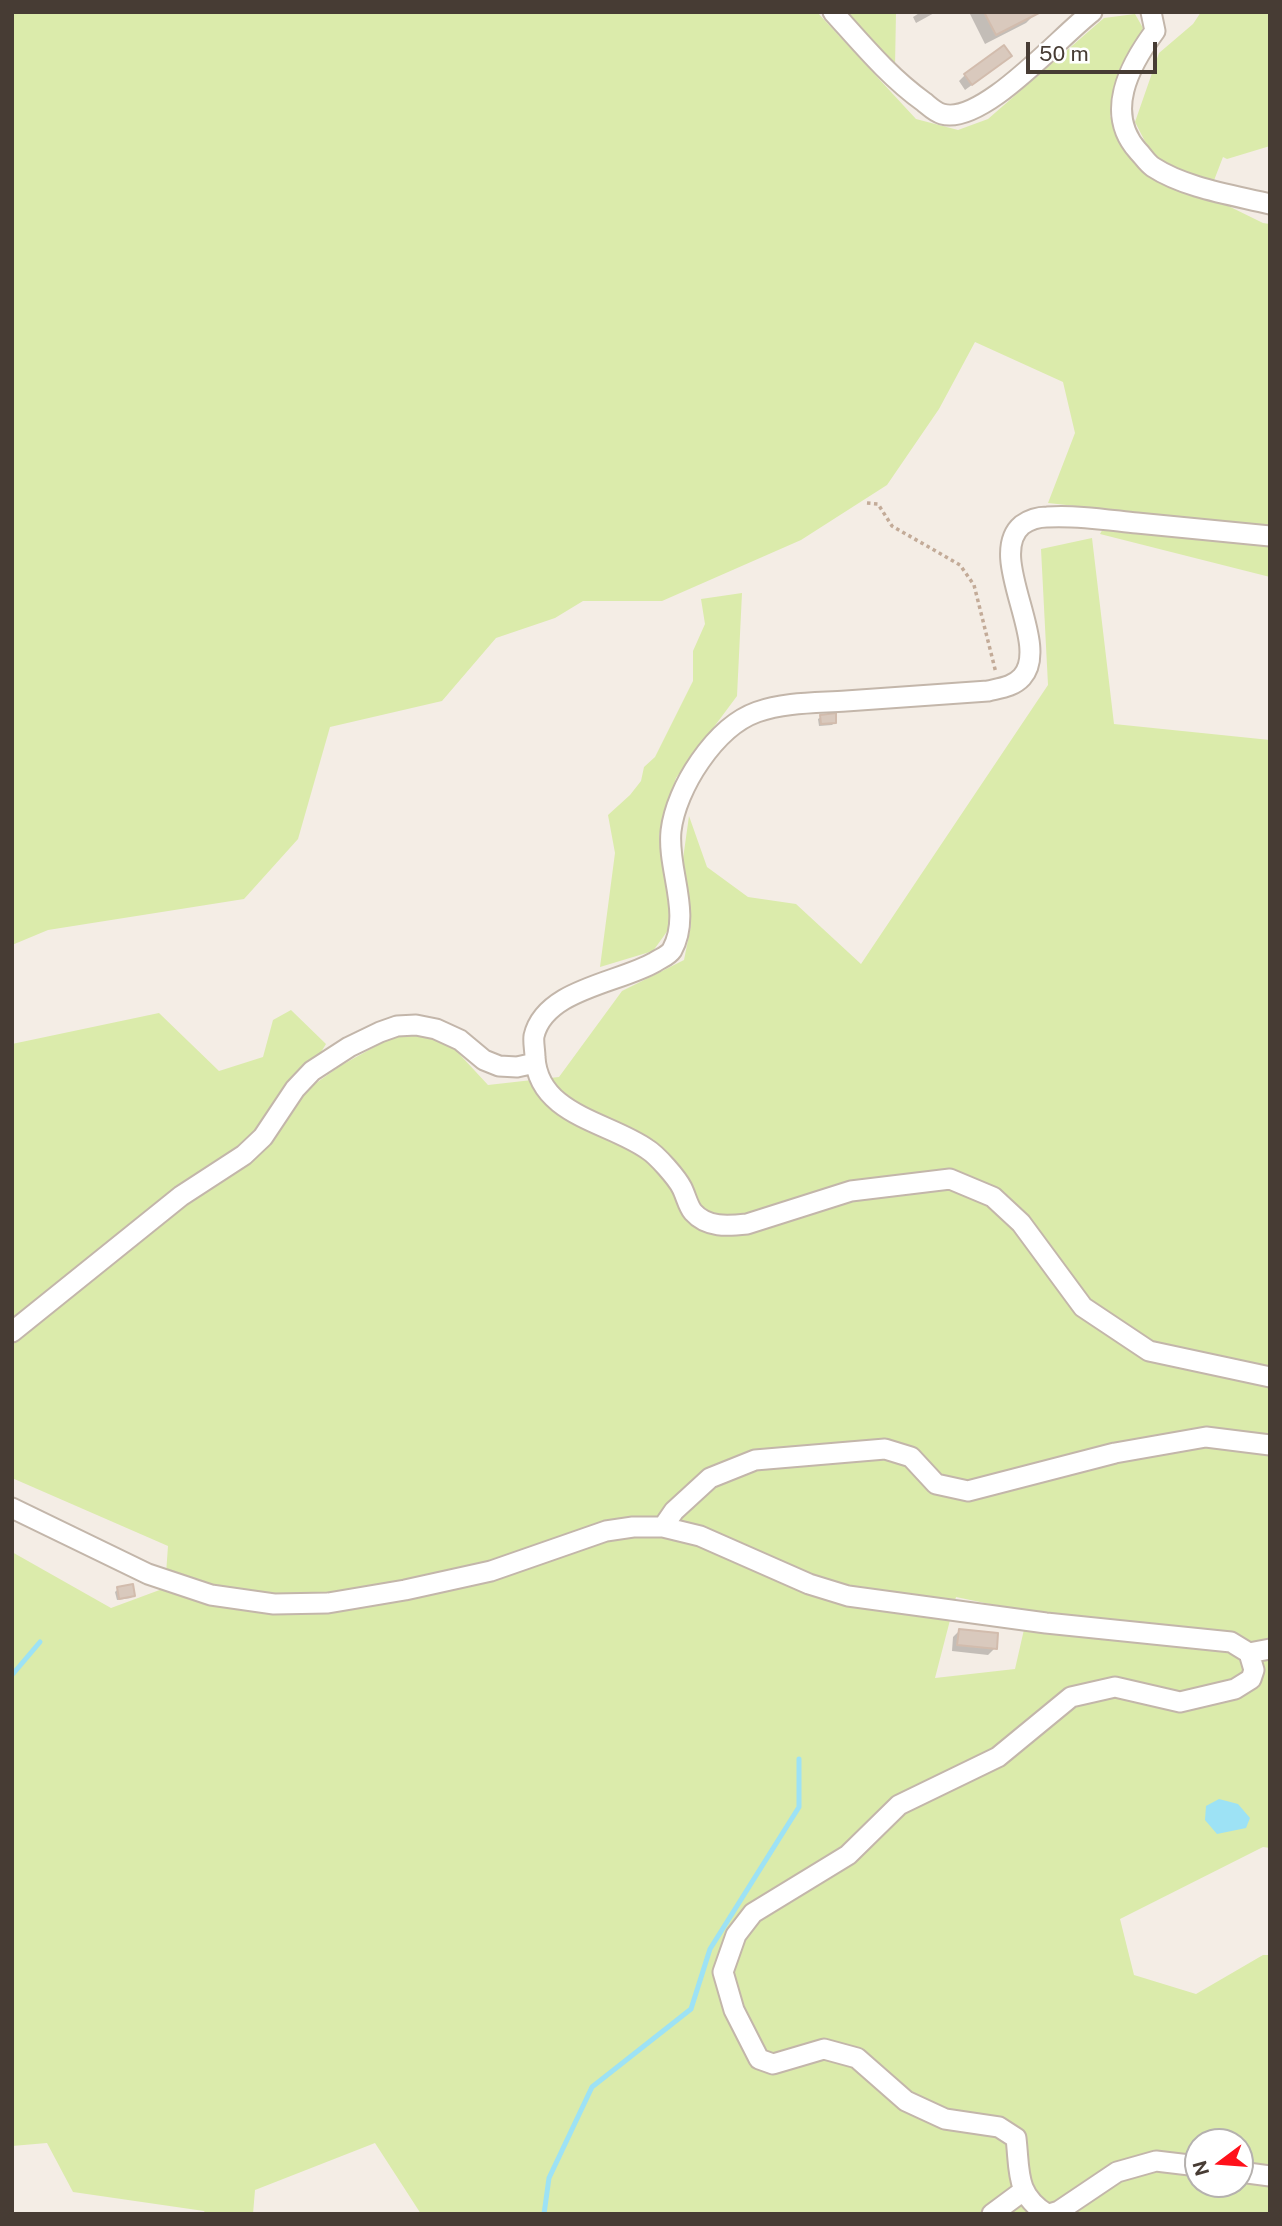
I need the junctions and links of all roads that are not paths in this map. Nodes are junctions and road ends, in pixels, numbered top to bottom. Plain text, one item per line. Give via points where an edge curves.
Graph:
1 (833, 12) edge
2 (1092, 12) edge
3 (1151, 12) edge
4 (1270, 204) edge
5 (1270, 536) edge
6 (535, 1063) junction
7 (12, 1332) edge
8 (1270, 1377) edge
9 (1270, 1445) edge
10 (12, 1508) edge
11 (663, 1527) junction
12 (1270, 1649) edge
13 (1249, 1653) junction
14 (1184, 2164) edge
15 (1023, 2190) junction
16 (992, 2214) edge
17 (1048, 2214) edge

1 - 2 street via 900,85 939,113 955,116 1006,88
3 - 4 street via 1155,31 1135,58 1124,91 1121,118 1130,143 1152,166 1194,185
5 - 6 street via 1092,518 1045,517 1022,525 1009,554 1029,665 1011,685 988,691 789,705 756,712 731,726 690,774 673,813 670,845 680,905 679,933 670,953 571,995 545,1013 534,1037
6 - 7 street via 499,1066 460,1040 416,1025 380,1032 349,1047 312,1071 244,1155 181,1196
6 - 8 street via 542,1084 558,1103 649,1150 680,1185 692,1211 706,1223 747,1224 851,1191 950,1179 993,1197 1021,1223 1083,1307 1149,1351
9 - 11 street via 1206,1437 1115,1453 968,1491 936,1484 911,1457 885,1449 755,1460 710,1478
10 - 11 street via 148,1574 211,1595 274,1604 328,1603 405,1590 491,1571 606,1531
11 - 13 street via 701,1536 809,1584 848,1596 1231,1643
12 - 13 street
13 - 15 street via 1254,1670 1251,1679 1235,1689 1180,1702 1115,1687 1071,1697 998,1757 899,1805 848,1855 754,1913 736,1935 723,1972 734,2010 759,2059 773,2064 824,2049 857,2058 906,2101 945,2119 999,2127 1016,2138
14 - 17 street via 1156,2161 1117,2172
15 - 16 street
15 - 17 street

